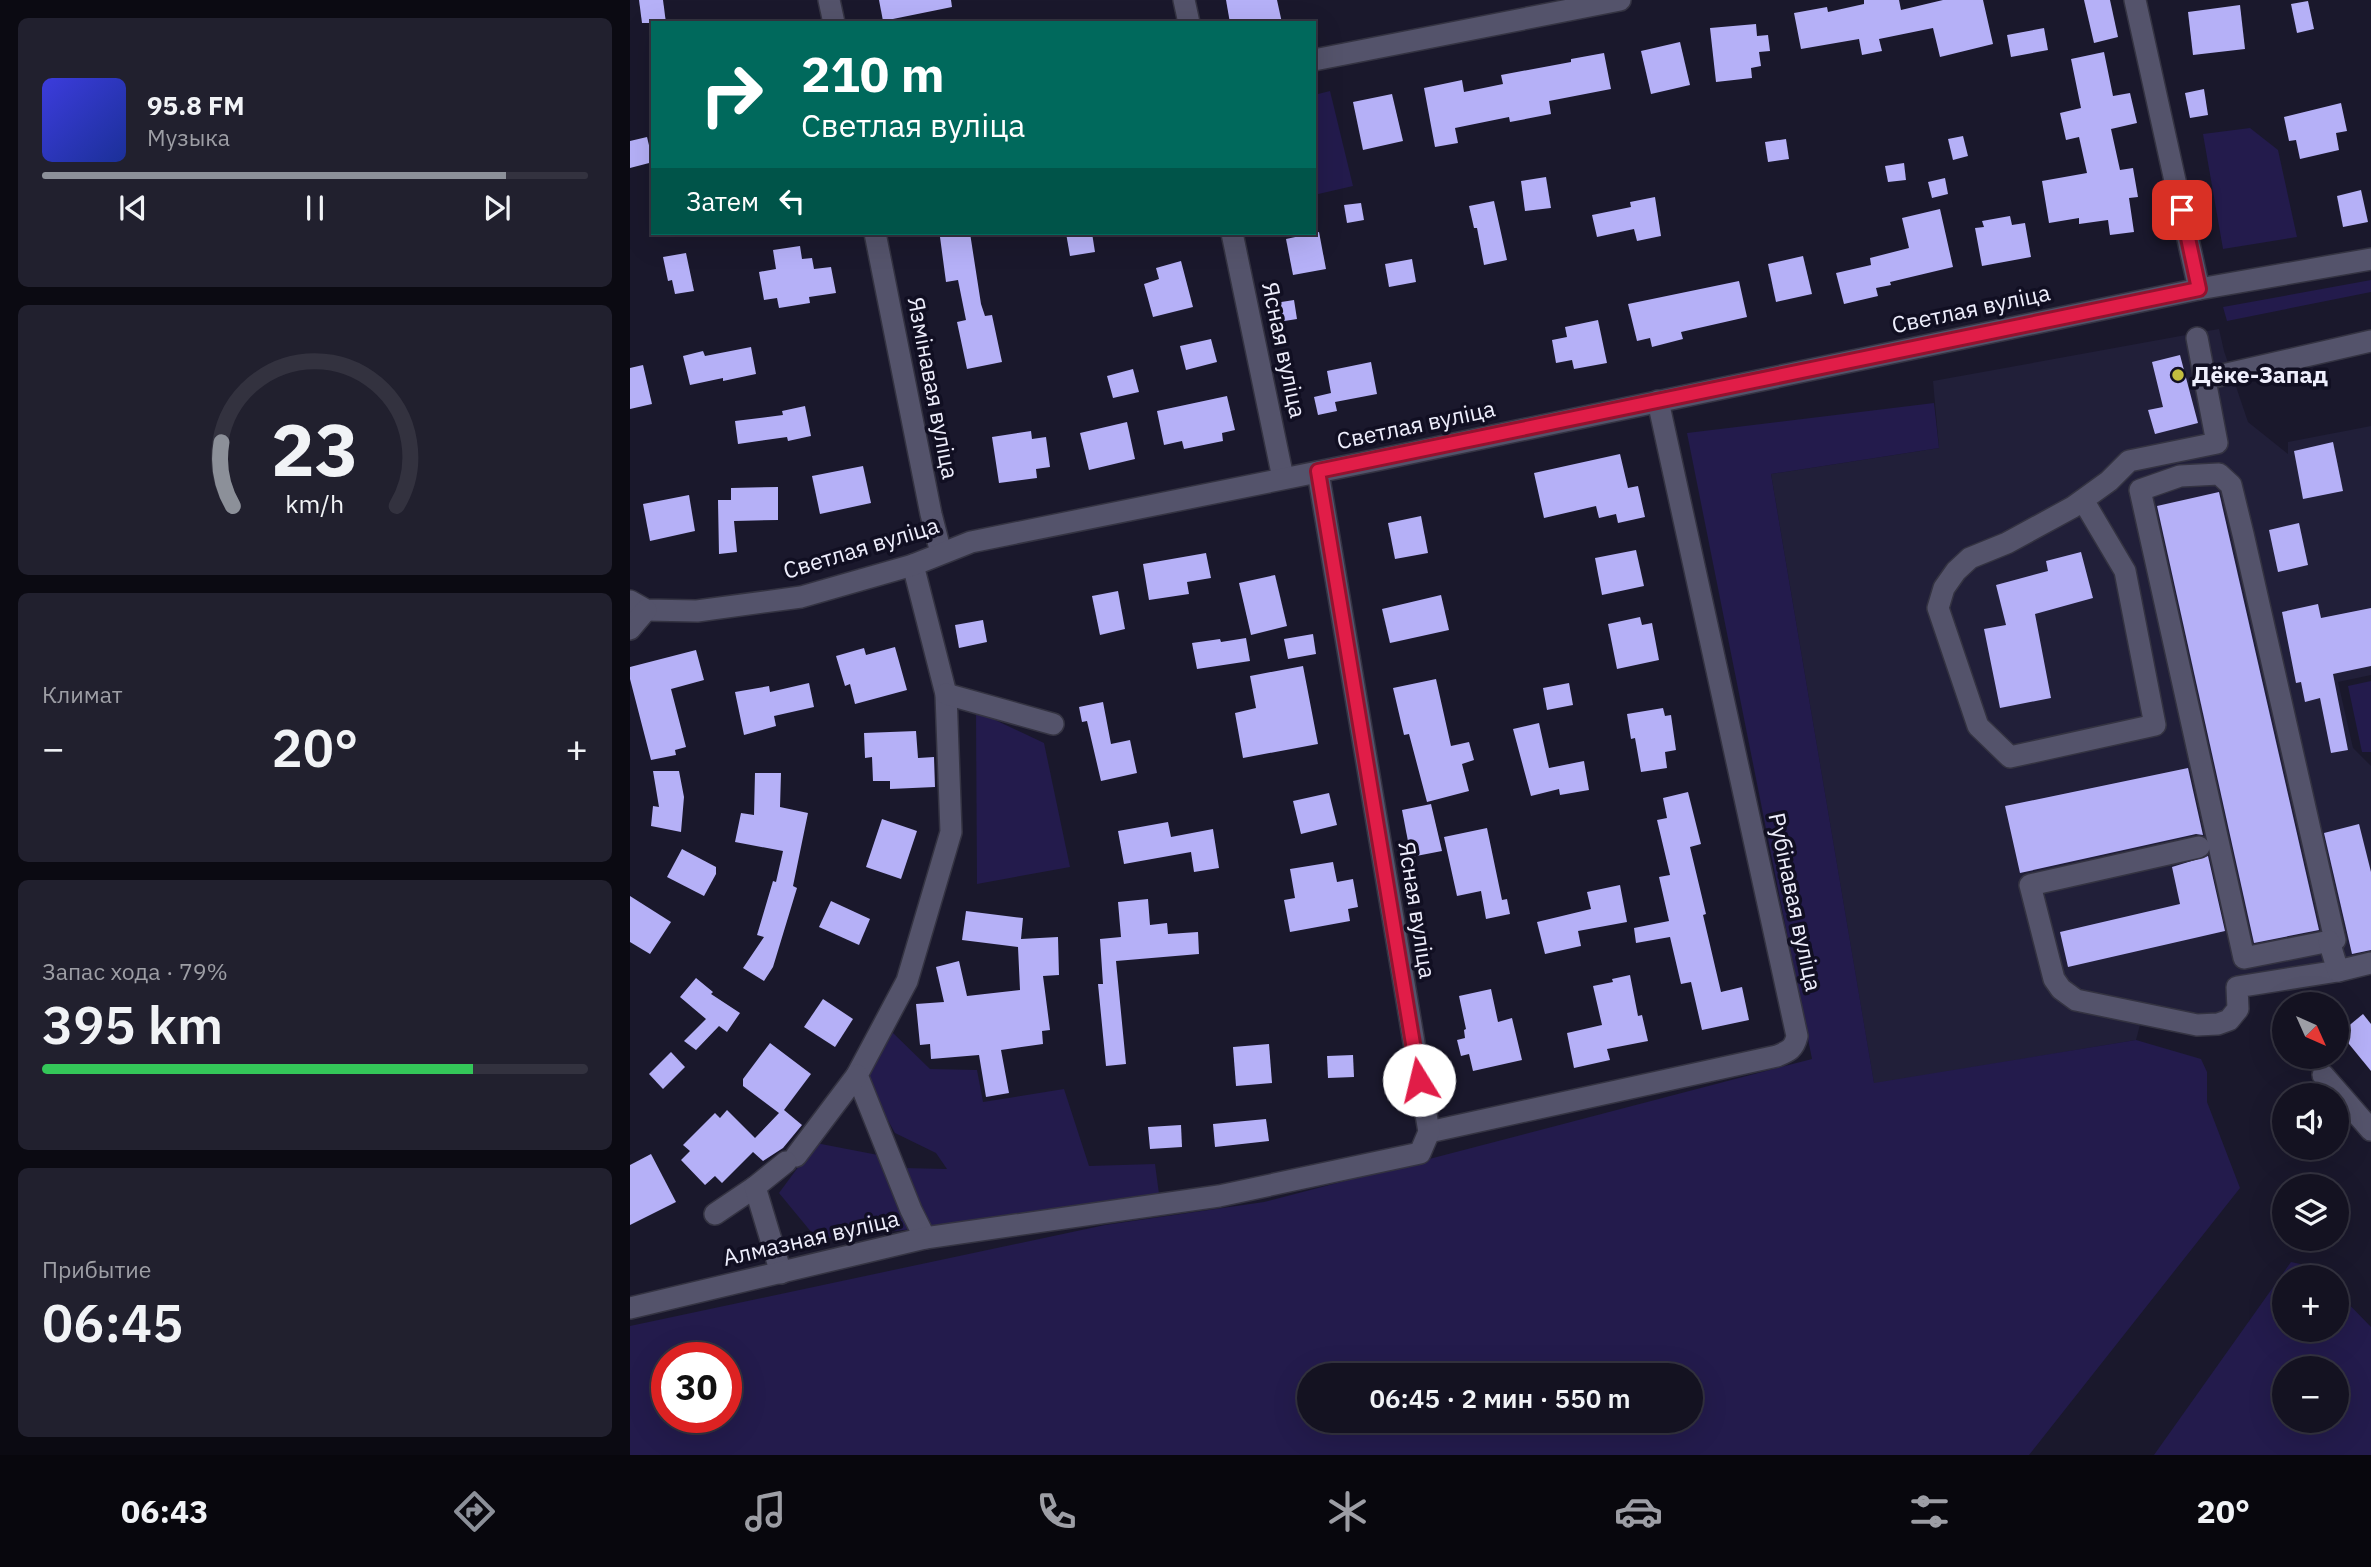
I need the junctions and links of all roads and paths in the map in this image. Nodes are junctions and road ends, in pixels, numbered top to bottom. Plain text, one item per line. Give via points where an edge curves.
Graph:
1 (830, 0) edge
2 (1184, 0) edge
3 (1620, 0) edge
4 (2135, 0) edge
5 (834, 21) edge
6 (1189, 21) edge
7 (1316, 60) edge
8 (875, 235) edge
9 (1232, 235) edge
10 (2371, 259) edge
11 (2199, 289) junction
12 (2197, 338) dead end
13 (2371, 341) edge
14 (2205, 379) junction
15 (1658, 401) junction
16 (1318, 471) junction
17 (1283, 478) junction
18 (2082, 500) junction
19 (941, 553) junction
20 (913, 565) junction
21 (638, 605) edge
22 (630, 629) edge
23 (946, 694) junction
24 (1053, 724) dead end
25 (2199, 847) dead end
26 (2329, 941) junction
27 (2371, 963) edge
28 (2338, 971) junction
29 (857, 1075) junction
30 (2323, 1075) dead end
31 (2371, 1130) edge
32 (1429, 1132) junction
33 (755, 1187) junction
34 (715, 1214) dead end
35 (925, 1238) junction
36 (781, 1273) junction
37 (630, 1308) edge

1 - 5 street
2 - 6 street
3 - 7 street
4 - 11 street
8 - 19 street, Язмінавая вуліца
9 - 17 street, Ясная вуліца
10 - 11 street, Светлая вуліца
11 - 15 street, Светлая вуліца
12 - 14 street
13 - 14 street
14 - 18 street via 2217,443 2129,461
15 - 16 street, Светлая вуліца
15 - 32 street, Рубінавая вуліца via 1797,1036 1795,1045 1777,1056
16 - 17 street, Светлая вуліца
16 - 32 street, Ясная вуліца
17 - 19 street, Светлая вуліца via 971,542
18 - 18 street via 2125,571 2155,725 2010,757 1978,726 1938,608 1944,588 1970,558 2007,543
19 - 20 street, Светлая вуліца
20 - 21 street, Светлая вуліца via 801,597 697,611
20 - 23 street
21 - 22 street, Светлая вуліца
23 - 24 street
23 - 29 street via 951,832 907,981
25 - 28 street via 2030,885 2054,979 2061,989 2076,1000 2197,1025 2218,1024 2238,1009 2237,987
26 - 26 street via 2244,958 2140,490 2193,475 2220,474 2231,485 2333,926 2335,940
26 - 28 street
27 - 28 street
29 - 33 street via 791,1159
29 - 35 street, Алмазная вуліца
30 - 31 street
32 - 35 street via 1420,1153 1219,1196
33 - 34 street
33 - 36 street
35 - 36 street, Алмазная вуліца
36 - 37 street, Алмазная вуліца

